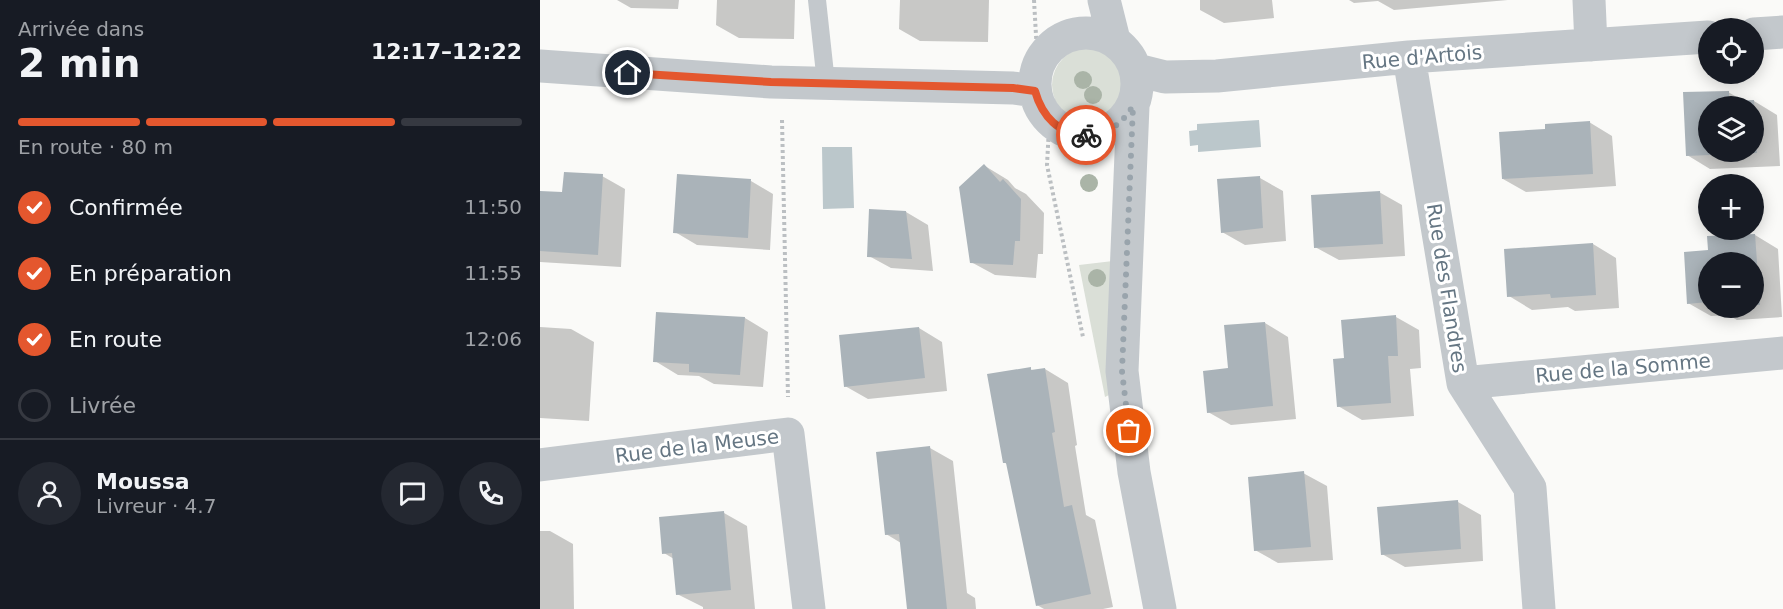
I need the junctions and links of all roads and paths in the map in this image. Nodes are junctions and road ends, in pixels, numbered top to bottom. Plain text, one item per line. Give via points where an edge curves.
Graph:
1 (817, 0) edge
2 (1034, 0) edge
3 (1104, 0) edge
4 (1589, 0) edge
5 (1783, 32) edge
6 (1764, 33) edge
7 (1698, 38) edge
8 (1114, 40) junction
9 (1591, 45) junction
10 (1409, 57) junction
11 (540, 66) edge
12 (1137, 70) junction
13 (1036, 79) junction
14 (781, 82) junction
15 (826, 82) junction
16 (1133, 106) junction
17 (1783, 353) edge
18 (1463, 383) junction
19 (788, 434) junction
20 (540, 465) edge
21 (809, 609) edge
22 (1160, 609) edge
23 (1539, 609) edge

1 - 15 lane
2 - 13 path
3 - 8 street
4 - 9 street
5 - 6 street
7 - 9 street, Rue d'Artois
8 - 12 street via 1128,53
8 - 13 street via 1092,32 1069,35 1050,47
9 - 10 street, Rue d'Artois
10 - 12 street, Rue d'Artois via 1217,76 1165,77
10 - 18 street, Rue des Flandres
11 - 14 street
12 - 16 street via 1138,89
13 - 15 street via 1013,88
13 - 16 street via 1040,106 1050,120 1079,135 1110,130 1124,120
14 - 15 street
14 - 19 path
16 - 22 street via 1122,371 1134,472
17 - 18 street, Rue de la Somme
18 - 23 street, Rue des Flandres via 1530,488
19 - 20 street, Rue de la Meuse
19 - 21 street, Rue de la Meuse

